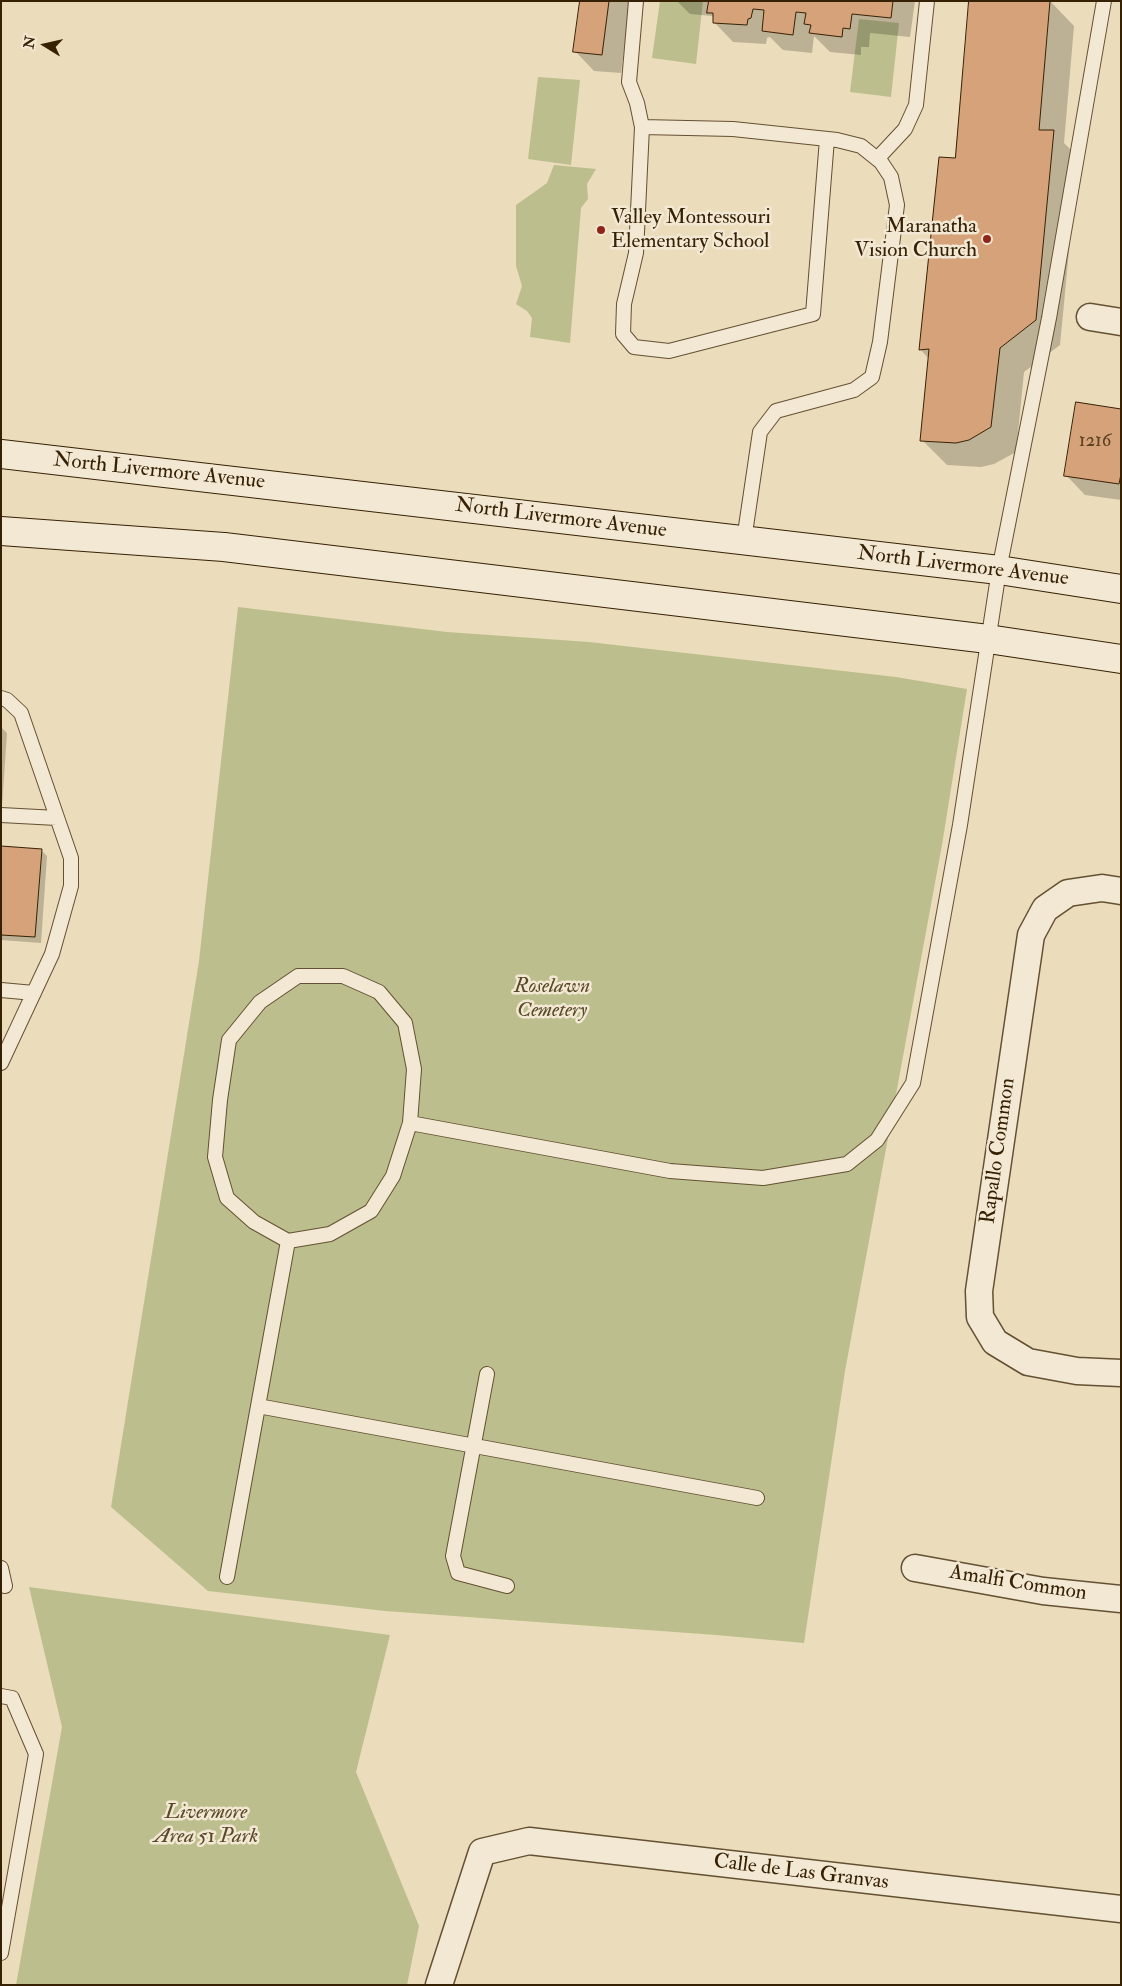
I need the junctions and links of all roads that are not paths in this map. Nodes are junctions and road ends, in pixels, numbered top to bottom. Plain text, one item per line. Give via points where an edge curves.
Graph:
1 (636, 1) edge
2 (928, 1) edge
3 (1104, 1) edge
4 (642, 127) junction
5 (827, 139) junction
6 (877, 159) junction
7 (1090, 317) dead end
8 (1121, 322) edge
9 (1, 454) edge
10 (1, 531) edge
11 (744, 540) junction
12 (999, 570) junction
13 (1121, 589) edge
14 (988, 639) junction
15 (1121, 659) edge
16 (1, 698) edge
17 (1, 815) edge
18 (57, 818) junction
19 (1121, 891) edge
20 (1, 990) edge
21 (34, 993) junction
22 (1, 1063) edge
23 (410, 1123) junction
24 (288, 1241) junction
25 (487, 1374) dead end
26 (1121, 1374) edge
27 (258, 1406) junction
28 (474, 1445) junction
29 (757, 1498) dead end
30 (1, 1568) edge
31 (915, 1568) dead end
32 (227, 1577) dead end
33 (1, 1585) edge
34 (507, 1586) dead end
35 (1121, 1599) edge
36 (1, 1696) edge
37 (1121, 1910) edge
38 (1, 1953) edge
39 (439, 1985) edge

1 - 4 lane via 629,82
2 - 6 lane via 916,105 905,129
3 - 12 lane
4 - 5 lane via 733,129
4 - 5 lane via 636,253 624,304 623,334 634,347 669,352 813,314
5 - 6 lane via 861,146
6 - 11 lane via 891,177 897,205 880,342 872,378 854,390 776,411 760,432
7 - 8 street
9 - 11 main road, North Livermore Avenue
10 - 14 main road via 224,547
11 - 12 main road, North Livermore Avenue
12 - 13 main road, North Livermore Avenue
12 - 14 lane
14 - 15 main road
14 - 23 lane via 960,825 913,1083 876,1140 847,1164 763,1178 670,1170
16 - 18 lane via 21,713
17 - 18 lane
18 - 21 lane via 71,858 71,886 52,954
19 - 26 street, Rapallo Common via 1102,888 1068,893 1045,909 1031,935 979,1290 980,1317 995,1342 1028,1362 1077,1371
20 - 21 lane
21 - 22 lane
23 - 24 lane via 393,1176 371,1211 330,1234
23 - 24 lane via 414,1070 405,1022 379,992 343,976 298,976 260,1002 230,1040 215,1157 227,1198 254,1222
24 - 27 lane
25 - 28 lane
27 - 28 lane
27 - 32 lane
28 - 29 lane
28 - 34 lane via 453,1556 458,1573
30 - 33 lane via 5,1586
31 - 35 street, Amalfi Common via 1043,1591
36 - 38 lane via 12,1698 36,1754
37 - 39 street, Calle de Las Granvas via 529,1841 482,1852

